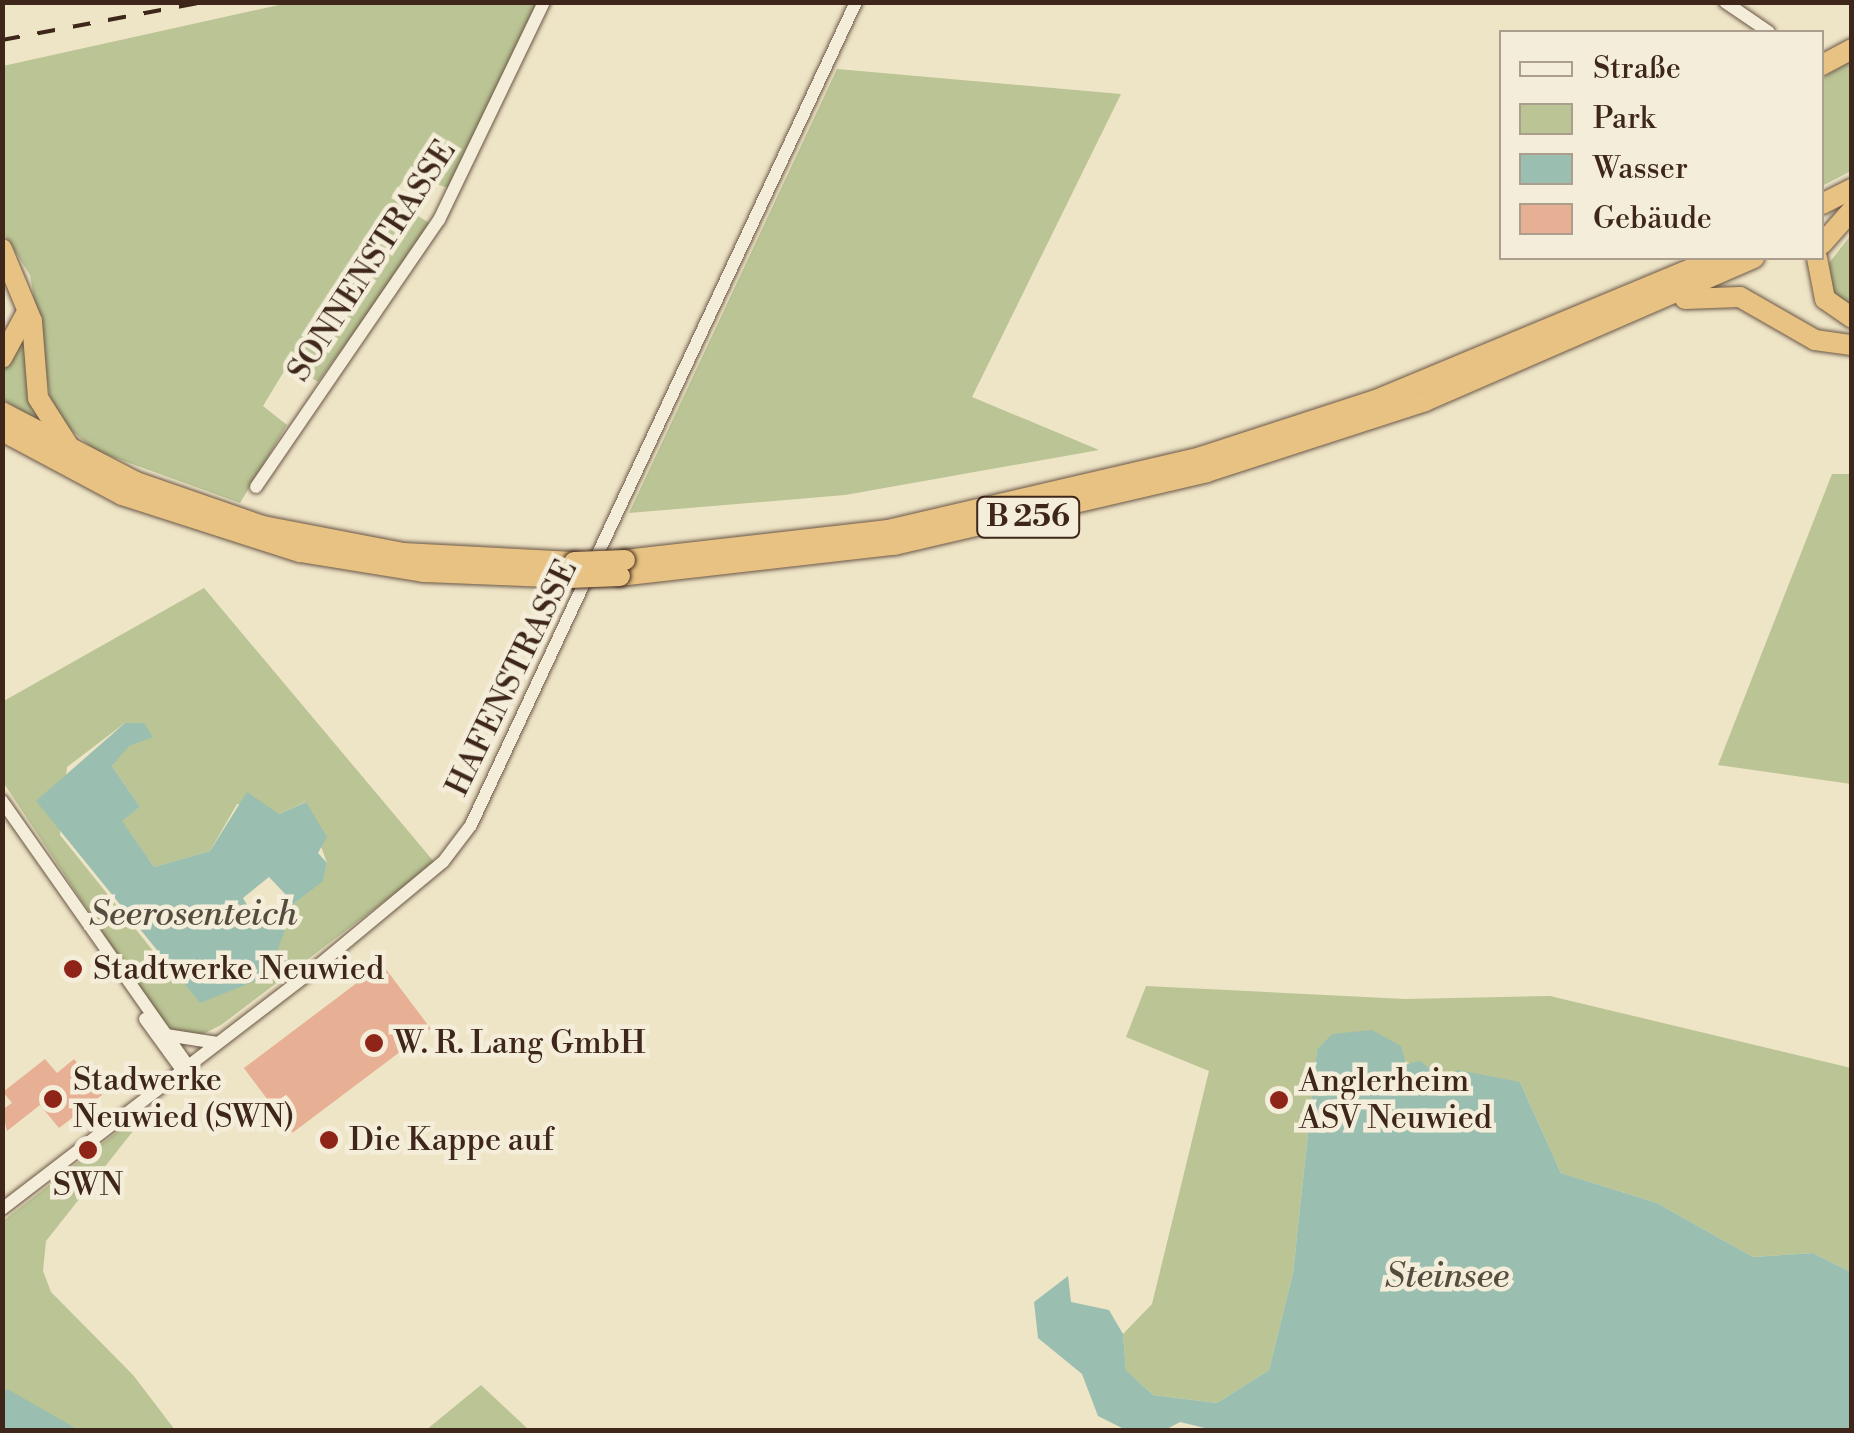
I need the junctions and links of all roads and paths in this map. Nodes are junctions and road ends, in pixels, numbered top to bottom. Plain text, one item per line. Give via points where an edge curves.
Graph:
1 (544, 2) edge
2 (856, 2) edge
3 (1725, 2) edge
4 (1766, 30) edge
5 (1852, 49) edge
6 (1824, 65) edge
7 (1824, 197) edge
8 (1850, 200) edge
9 (1824, 204) edge
10 (1824, 221) edge
11 (1824, 241) edge
12 (2, 249) edge
13 (1683, 260) edge
14 (1714, 260) edge
15 (1749, 260) edge
16 (1817, 260) edge
17 (1655, 296) junction
18 (28, 305) junction
19 (1852, 318) edge
20 (1852, 345) edge
21 (2, 358) edge
22 (2, 412) edge
23 (2, 431) edge
24 (76, 454) junction
25 (256, 486) dead end
26 (572, 570) junction
27 (2, 801) edge
28 (135, 999) junction
29 (166, 1035) junction
30 (217, 1043) junction
31 (185, 1068) junction
32 (2, 1209) edge

1 - 25 street, SONNENSTRASSE via 446,209
2 - 30 street, HAFENSTRASSE via 471,825 443,862
3 - 4 street
5 - 6 highway
7 - 8 highway
8 - 9 highway
8 - 10 highway
8 - 11 highway
12 - 18 highway
13 - 17 highway
14 - 17 highway, B 256
15 - 17 highway, B 256
16 - 19 highway via 1825,298
17 - 20 highway via 1740,297 1815,340
17 - 26 highway, B 256, bridge via 1381,398 1125,478 888,530
18 - 21 highway via 20,338
18 - 24 highway via 38,398
22 - 24 highway, B 256
23 - 26 highway, B 256 via 122,495 281,548 423,572
24 - 26 highway, B 256 via 176,498 302,536
27 - 28 street
28 - 29 street
28 - 31 street via 164,1055
29 - 30 street
29 - 31 street
30 - 31 street, HAFENSTRASSE
31 - 32 street, HAFENSTRASSE

